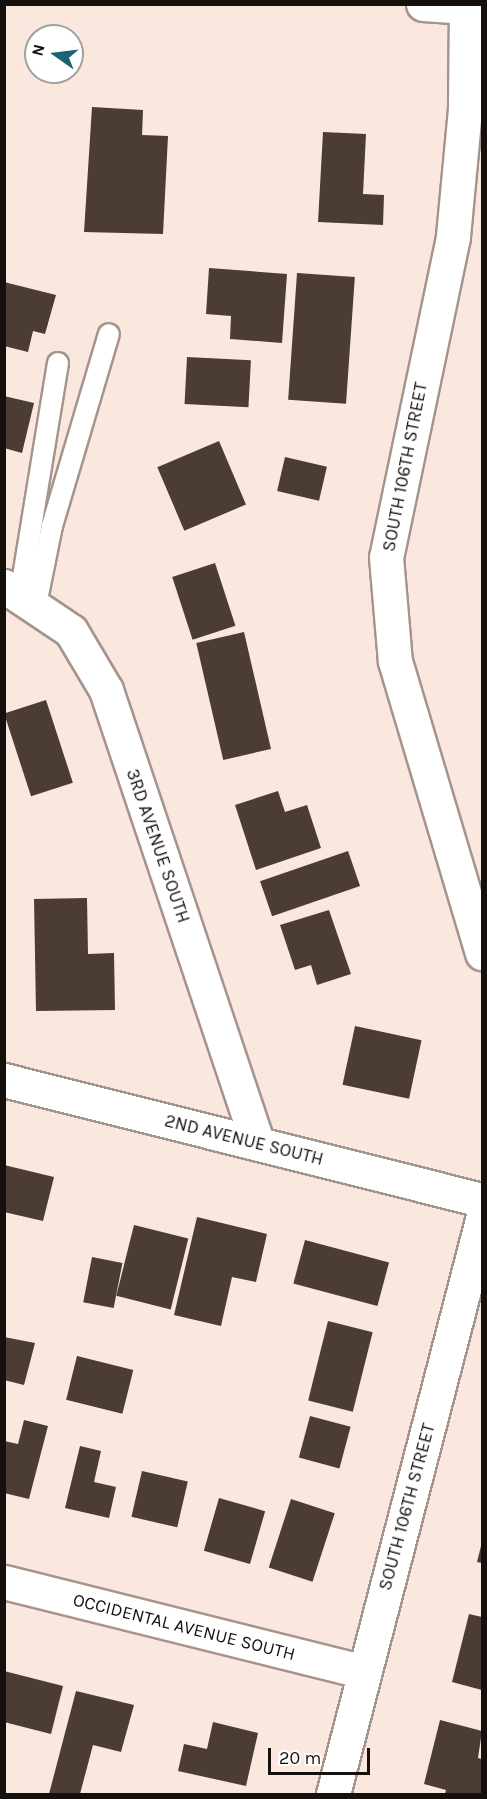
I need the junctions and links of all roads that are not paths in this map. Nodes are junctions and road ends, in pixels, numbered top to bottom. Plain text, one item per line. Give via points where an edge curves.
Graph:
1 (423, 4) edge
2 (474, 8) edge
3 (109, 334) dead end
4 (58, 363) dead end
5 (20, 596) edge
6 (483, 953) edge
7 (4, 1080) edge
8 (258, 1143) junction
9 (483, 1200) edge
10 (483, 1220) edge
11 (4, 1582) edge
12 (364, 1672) junction
13 (333, 1794) edge

1 - 2 street
2 - 6 street, SOUTH 106TH STREET via 453,237 392,517 386,577 395,661
3 - 5 lane via 55,514
4 - 5 lane
5 - 8 street, 3RD AVENUE SOUTH via 71,631 106,690
7 - 8 street, 2ND AVENUE SOUTH
8 - 9 street, 2ND AVENUE SOUTH
10 - 12 street, SOUTH 106TH STREET
11 - 12 street, OCCIDENTAL AVENUE SOUTH
12 - 13 street, SOUTH 106TH STREET

